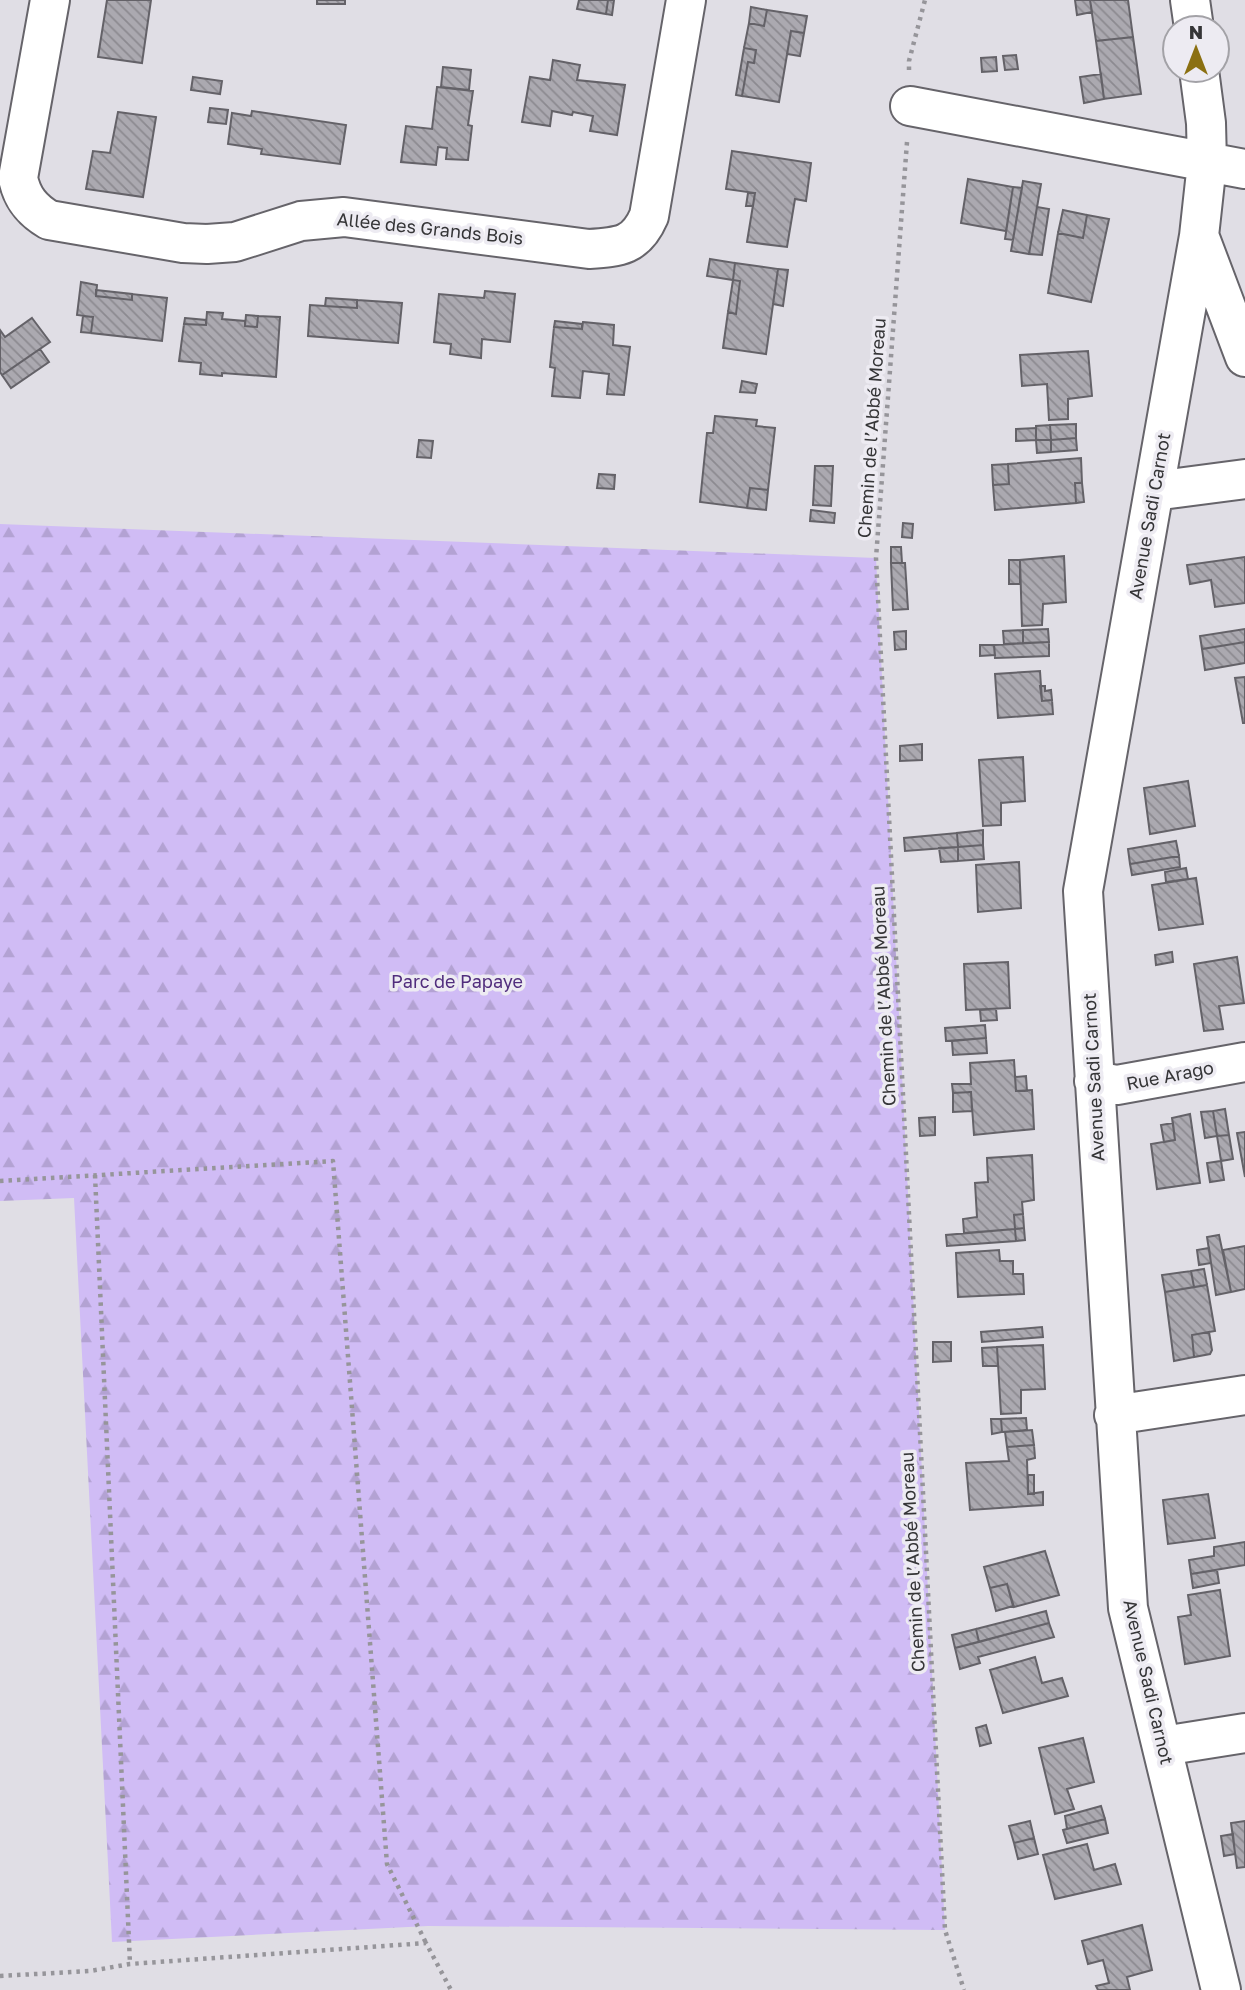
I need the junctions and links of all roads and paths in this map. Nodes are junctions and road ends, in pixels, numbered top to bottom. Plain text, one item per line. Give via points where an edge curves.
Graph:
1 (50, 0) edge
2 (686, 0) edge
3 (925, 0) edge
4 (1201, 84) edge
5 (910, 106) junction
6 (1207, 163) junction
7 (1245, 169) edge
8 (1199, 236) junction
9 (1245, 357) edge
10 (1245, 478) edge
11 (1154, 491) junction
12 (1245, 1062) edge
13 (1094, 1081) junction
14 (95, 1175) junction
15 (0, 1181) edge
16 (1245, 1395) edge
17 (1114, 1415) junction
18 (1245, 1734) edge
19 (1163, 1746) junction
20 (426, 1943) junction
21 (130, 1964) junction
22 (0, 1976) edge
23 (451, 1990) edge
24 (964, 1990) edge
25 (1221, 1990) edge

1 - 2 street, Allée des Grands Bois via 18,178 27,202 49,220 207,244 235,242 301,221 345,218 589,248 629,241 641,233 649,216
3 - 5 path, Chemin de l’Abbé Moreau via 909,61
4 - 6 street, Avenue Sadi Carnot
5 - 6 street
5 - 24 path, Chemin de l’Abbé Moreau via 876,558 945,1930
6 - 7 street
6 - 8 street, Avenue Sadi Carnot
8 - 9 street
8 - 11 street, Avenue Sadi Carnot
10 - 11 street
11 - 13 street, Avenue Sadi Carnot via 1083,891
12 - 13 street, Rue Arago via 1117,1085
13 - 17 street, Avenue Sadi Carnot
14 - 15 path
14 - 20 path via 333,1160 387,1864
14 - 21 path
16 - 17 street
17 - 19 street, Avenue Sadi Carnot via 1128,1608
18 - 19 street
19 - 25 street, Avenue Sadi Carnot
20 - 21 path
20 - 23 path
21 - 22 path

